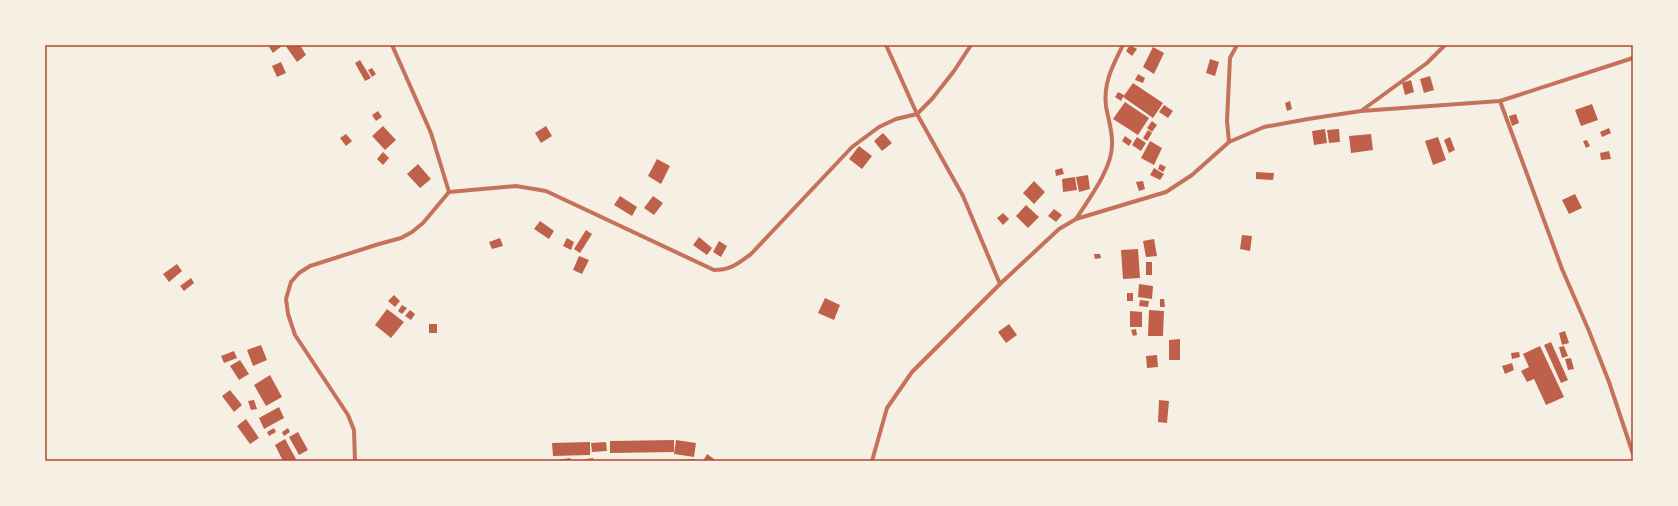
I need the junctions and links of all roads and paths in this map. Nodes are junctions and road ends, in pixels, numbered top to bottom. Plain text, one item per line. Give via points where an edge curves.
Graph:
1 (392, 45) edge
2 (886, 45) edge
3 (971, 45) edge
4 (1123, 45) edge
5 (1237, 45) edge
6 (1445, 45) edge
7 (1633, 58) edge
8 (1500, 101) junction
9 (1361, 111) junction
10 (917, 114) junction
11 (1229, 142) junction
12 (449, 192) junction
13 (1076, 219) junction
14 (1000, 284) junction
15 (1633, 454) edge
16 (355, 461) edge
17 (872, 461) edge

1 - 12 street via 431,133
2 - 10 street
3 - 10 street via 954,71
4 - 13 street via 1106,86 1112,146 1109,158 1100,180
5 - 11 street via 1230,58
6 - 9 street via 1427,63
7 - 8 street
8 - 9 street
8 - 15 street via 1562,269 1609,382
9 - 11 street via 1264,127
10 - 12 street via 896,118 852,147 751,254 726,270 714,270 546,191 516,186
10 - 14 street via 963,196
11 - 13 street via 1192,176 1166,192
12 - 16 street via 412,232 401,238 310,266 291,282 286,299 295,335 348,415 354,430
13 - 14 street via 1059,229
14 - 17 street via 912,372 887,408

